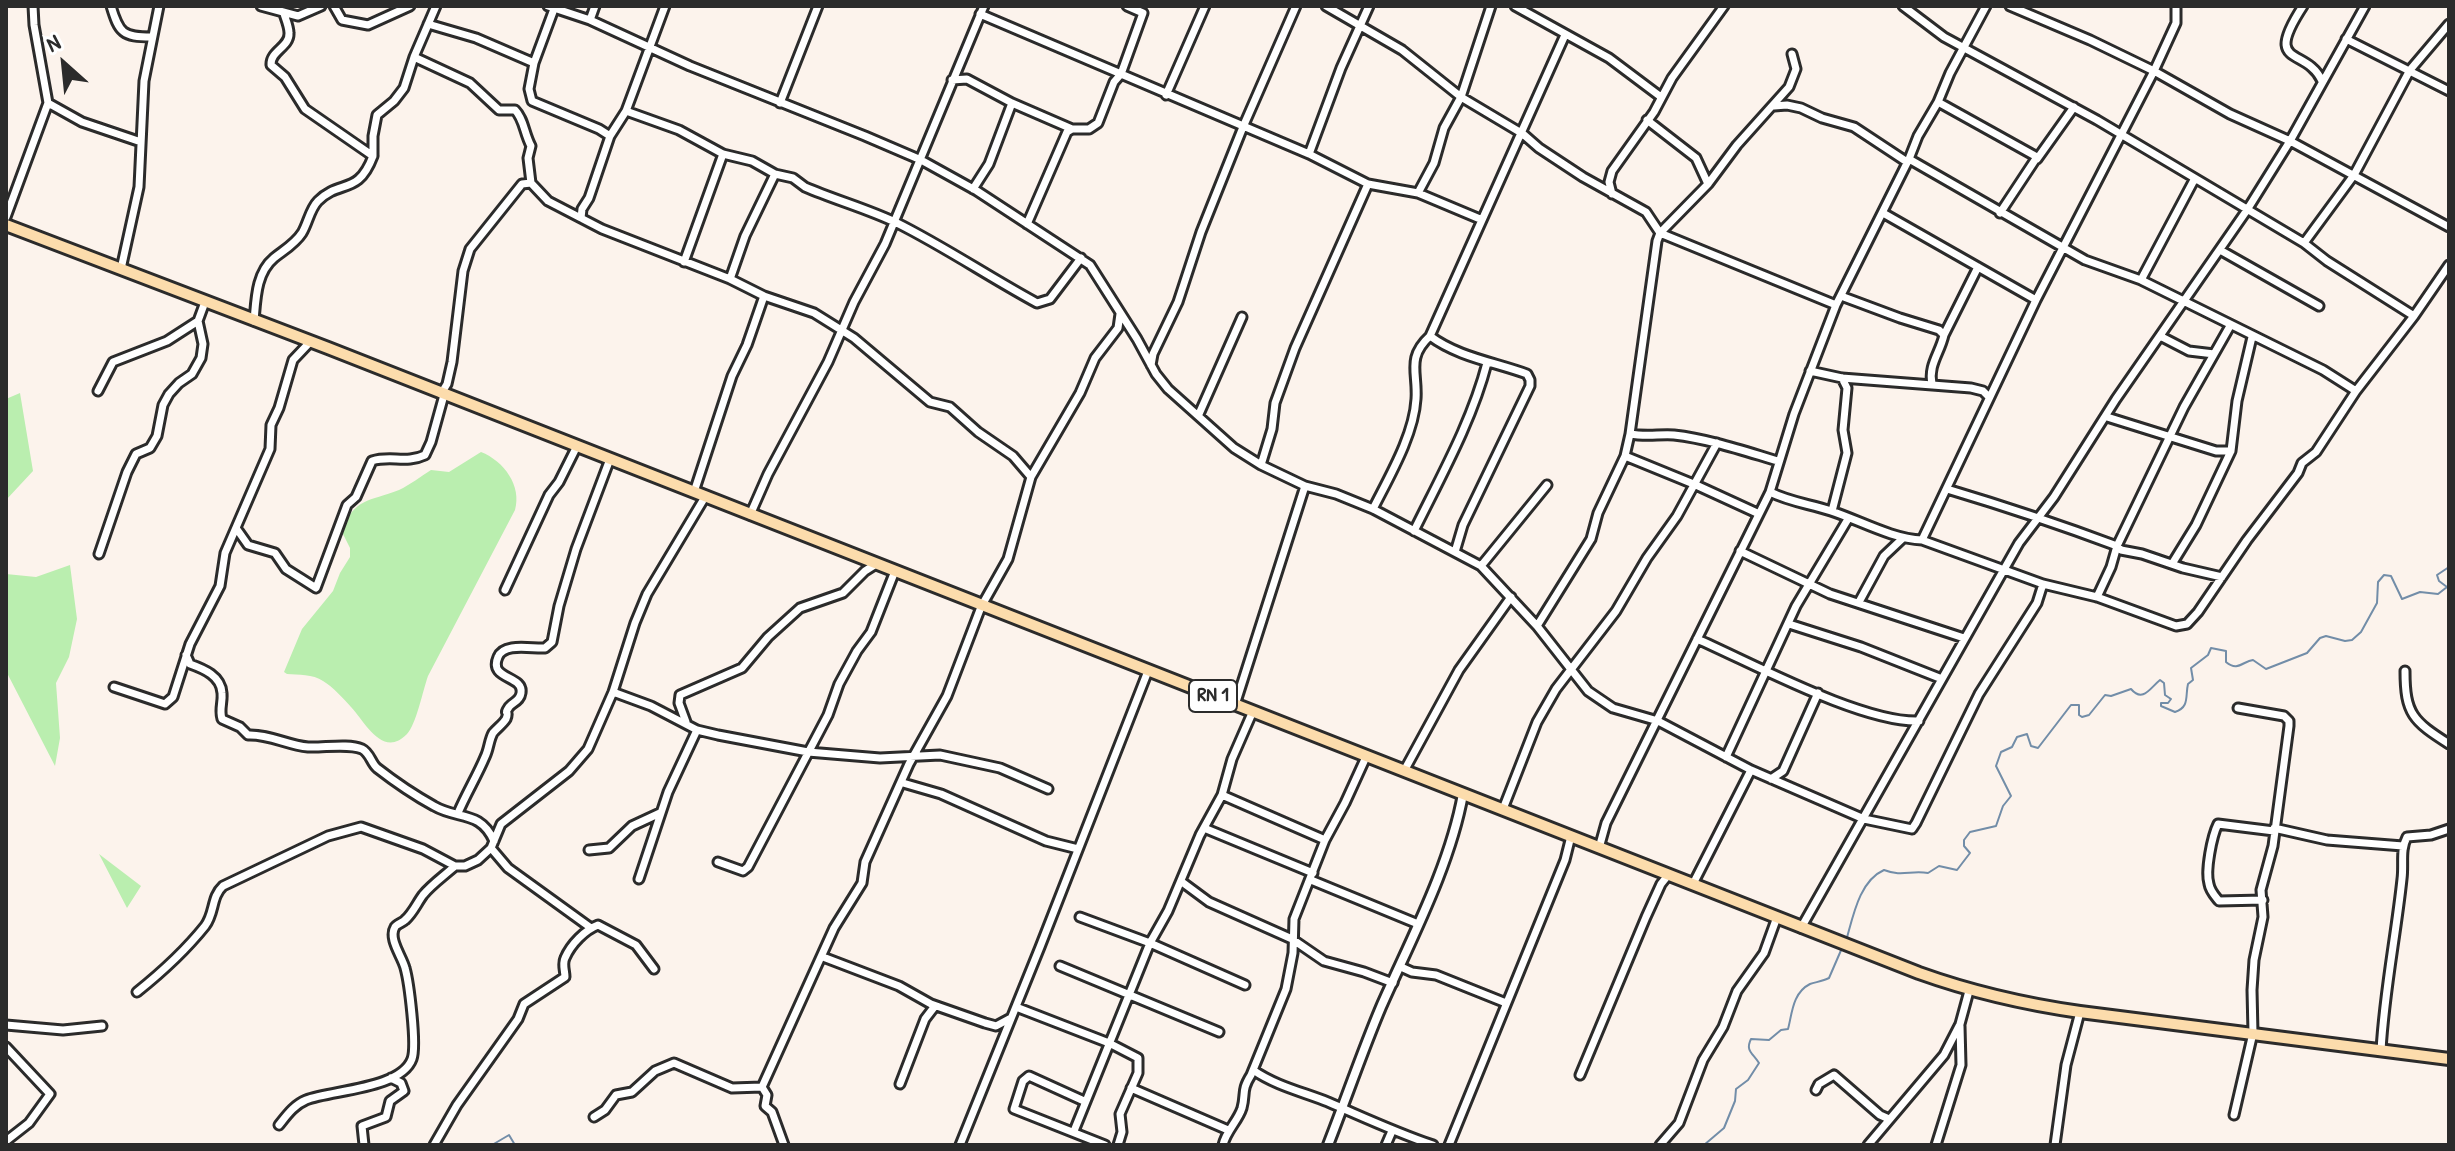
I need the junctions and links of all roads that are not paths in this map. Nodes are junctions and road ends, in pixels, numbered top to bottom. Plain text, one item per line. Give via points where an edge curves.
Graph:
1 (33, 6) edge
2 (111, 6) edge
3 (159, 6) edge
4 (261, 6) edge
5 (321, 6) edge
6 (334, 6) edge
7 (410, 6) edge
8 (436, 6) edge
9 (595, 6) edge
10 (665, 6) edge
11 (818, 6) edge
12 (1127, 6) edge
13 (1205, 6) edge
14 (1296, 6) edge
15 (1326, 6) edge
16 (1369, 6) edge
17 (1491, 6) edge
18 (1515, 6) edge
19 (1724, 6) edge
20 (1903, 6) edge
21 (1986, 6) edge
22 (2010, 6) edge
23 (2176, 6) edge
24 (2303, 6) edge
25 (2365, 6) edge
26 (551, 8) edge
27 (982, 10) edge
28 (1145, 10) edge
29 (284, 14) junction
30 (590, 20) junction
31 (428, 24) junction
32 (2449, 24) edge
33 (1360, 25) junction
34 (1565, 35) junction
35 (151, 37) junction
36 (2346, 39) junction
37 (649, 45) junction
38 (1963, 48) junction
39 (1792, 54) dead end
40 (414, 57) junction
41 (534, 63) junction
42 (2410, 70) junction
43 (2154, 71) junction
44 (1121, 74) junction
45 (952, 80) junction
46 (2322, 81) junction
47 (2449, 91) edge
48 (1166, 95) junction
49 (1461, 97) junction
50 (1661, 97) junction
51 (1938, 102) junction
52 (48, 103) junction
53 (780, 103) junction
54 (1012, 103) junction
55 (1774, 106) junction
56 (2074, 107) junction
57 (626, 111) junction
58 (1647, 120) junction
59 (1243, 127) junction
60 (1072, 129) junction
61 (1523, 134) junction
62 (2123, 135) junction
63 (610, 136) junction
64 (2290, 141) junction
65 (141, 142) junction
66 (723, 154) junction
67 (1309, 154) junction
68 (373, 156) junction
69 (2037, 159) junction
70 (921, 160) junction
71 (1908, 161) junction
72 (775, 174) junction
73 (2354, 175) junction
74 (2194, 180) junction
75 (531, 183) junction
76 (1368, 184) junction
77 (1708, 184) junction
78 (973, 189) junction
79 (1418, 193) junction
80 (1612, 194) junction
81 (2247, 210) junction
82 (1883, 213) junction
83 (2000, 213) junction
84 (6, 217) edge
85 (581, 218) junction
86 (1480, 219) junction
87 (894, 222) junction
88 (1027, 224) junction
89 (6, 225) edge
90 (2449, 227) edge
91 (1660, 233) junction
92 (2304, 243) junction
93 (2063, 245) junction
94 (2220, 250) junction
95 (1081, 258) junction
96 (684, 262) junction
97 (2449, 265) edge
98 (1978, 267) junction
99 (121, 269) junction
100 (730, 279) junction
101 (2141, 280) junction
102 (764, 296) junction
103 (1841, 296) junction
104 (2036, 300) junction
105 (205, 302) junction
106 (2185, 302) junction
107 (1836, 305) junction
108 (2319, 306) dead end
109 (1120, 314) junction
110 (2414, 316) junction
111 (1242, 317) dead end
112 (198, 321) junction
113 (254, 321) junction
114 (2230, 326) junction
115 (841, 332) junction
116 (1944, 335) junction
117 (1430, 336) junction
118 (2160, 336) junction
119 (2252, 337) junction
120 (311, 341) junction
121 (2214, 354) junction
122 (1487, 363) junction
123 (1151, 365) junction
124 (1810, 371) junction
125 (1842, 378) junction
126 (1932, 384) junction
127 (98, 391) dead end
128 (2356, 391) junction
129 (442, 394) junction
130 (1989, 397) junction
131 (1199, 414) junction
132 (2107, 417) junction
133 (1630, 434) junction
134 (2171, 436) junction
135 (1717, 443) junction
136 (577, 446) junction
137 (2231, 451) junction
138 (1625, 456) junction
139 (610, 459) junction
140 (1778, 461) junction
141 (1261, 465) junction
142 (1031, 477) junction
143 (1547, 485) dead end
144 (1696, 485) junction
145 (1305, 486) junction
146 (1947, 489) junction
147 (694, 492) junction
148 (1770, 492) junction
149 (705, 497) junction
150 (1373, 509) junction
151 (1832, 511) junction
152 (1757, 513) junction
153 (750, 515) junction
154 (1848, 519) junction
155 (2037, 520) junction
156 (236, 528) junction
157 (1414, 531) junction
158 (1903, 538) junction
159 (1922, 540) junction
160 (2117, 546) junction
161 (1740, 551) junction
162 (1455, 552) junction
163 (99, 554) dead end
164 (876, 564) junction
165 (2172, 564) junction
166 (1481, 566) junction
167 (2005, 569) junction
168 (895, 571) junction
169 (2222, 577) junction
170 (2043, 584) junction
171 (1809, 585) junction
172 (505, 590) dead end
173 (1511, 597) junction
174 (2097, 597) junction
175 (1859, 602) junction
176 (981, 607) junction
177 (1789, 624) junction
178 (1537, 626) junction
179 (1964, 638) junction
180 (1697, 639) junction
181 (186, 655) junction
182 (1766, 669) junction
183 (1148, 671) junction
184 (1572, 671) junction
185 (2405, 671) dead end
186 (1942, 679) junction
187 (114, 687) dead end
188 (613, 692) junction
189 (1818, 693) junction
190 (1235, 705) junction
191 (2238, 708) dead end
192 (1253, 711) junction
193 (1658, 721) junction
194 (1919, 721) junction
195 (686, 722) junction
196 (697, 730) junction
197 (2449, 744) edge
198 (808, 752) junction
199 (914, 755) junction
200 (1366, 757) junction
201 (1726, 757) junction
202 (1751, 770) junction
203 (1404, 771) junction
204 (1771, 779) junction
205 (903, 783) junction
206 (1048, 789) dead end
207 (1463, 794) junction
208 (1222, 795) junction
209 (1503, 809) junction
210 (458, 813) junction
211 (660, 813) junction
212 (1864, 819) junction
213 (1204, 828) junction
214 (2274, 829) junction
215 (2449, 829) edge
216 (1571, 836) junction
217 (1325, 840) junction
218 (492, 844) junction
219 (2403, 846) junction
220 (1599, 848) junction
221 (1078, 849) junction
222 (589, 850) dead end
223 (718, 862) dead end
224 (455, 866) junction
225 (1669, 874) junction
226 (1312, 877) junction
227 (639, 879) dead end
228 (1182, 882) junction
229 (1693, 884) junction
230 (2263, 900) junction
231 (1080, 917) dead end
232 (1777, 917) junction
233 (1418, 924) junction
234 (591, 928) junction
235 (1801, 928) junction
236 (1292, 939) junction
237 (1150, 943) junction
238 (823, 957) junction
239 (1060, 966) dead end
240 (1401, 967) junction
241 (654, 969) dead end
242 (1393, 983) junction
243 (1245, 985) dead end
244 (1969, 991) junction
245 (137, 992) dead end
246 (1130, 993) junction
247 (1506, 1003) junction
248 (935, 1006) junction
249 (1016, 1007) junction
250 (2080, 1012) junction
251 (1010, 1019) junction
252 (1960, 1024) junction
253 (6, 1025) edge
254 (102, 1026) dead end
255 (1219, 1032) dead end
256 (2253, 1033) junction
257 (1109, 1043) junction
258 (6, 1047) edge
259 (2381, 1051) junction
260 (2449, 1059) edge
261 (1253, 1070) junction
262 (1580, 1075) dead end
263 (391, 1078) junction
264 (900, 1084) dead end
265 (762, 1087) junction
266 (1131, 1088) junction
267 (1816, 1090) dead end
268 (1084, 1101) junction
269 (1342, 1109) junction
270 (2234, 1115) dead end
271 (594, 1117) dead end
272 (1889, 1119) junction
273 (279, 1125) dead end
274 (1228, 1130) junction
275 (1074, 1131) junction
276 (1392, 1131) junction
277 (6, 1141) edge
278 (364, 1145) edge
279 (434, 1145) edge
280 (784, 1145) edge
281 (960, 1145) edge
282 (1105, 1145) edge
283 (1118, 1145) edge
284 (1223, 1145) edge
285 (1328, 1145) edge
286 (1386, 1145) edge
287 (1433, 1145) edge
288 (1449, 1145) edge
289 (1660, 1145) edge
290 (1868, 1145) edge
291 (1936, 1145) edge
292 (2055, 1145) edge

1 - 52 street
2 - 35 street via 121,31
3 - 35 street
4 - 29 street
5 - 29 street via 298,16
6 - 7 street via 342,20 364,25
8 - 31 street
9 - 30 street
10 - 37 street
11 - 53 street
12 - 28 street
13 - 48 street
14 - 59 street
15 - 33 street
16 - 33 street
17 - 49 street
18 - 34 street
19 - 50 street
20 - 38 street
21 - 38 street
22 - 43 street
23 - 43 street via 2176,23
24 - 46 street via 2286,49
25 - 36 street
26 - 30 street
26 - 41 street
27 - 44 street
27 - 45 street
28 - 44 street
29 - 68 street via 290,35 271,57 271,65 305,109
30 - 37 street
31 - 40 street
31 - 41 street
32 - 42 street
33 - 49 street via 1402,50
33 - 67 street
34 - 50 street via 1609,58
34 - 61 street
35 - 65 street
36 - 42 street
36 - 46 street
37 - 53 street
37 - 57 street
38 - 51 street
38 - 56 street
39 - 55 street via 1794,78
40 - 68 street via 404,88 377,115
40 - 75 street via 470,83 499,110 519,114 531,146
41 - 63 street via 532,101
42 - 47 street
42 - 73 street
43 - 62 street
43 - 64 street
44 - 48 street
44 - 60 street via 1098,123
45 - 54 street via 967,79
45 - 70 street
46 - 64 street
48 - 59 street
49 - 61 street
49 - 79 street
50 - 58 street
51 - 69 street
51 - 71 street
52 - 65 street via 82,122
52 - 84 street
53 - 70 street
54 - 60 street
54 - 78 street via 989,164
55 - 71 street via 1801,108 1854,127
55 - 77 street
56 - 62 street
56 - 69 street
57 - 63 street
57 - 66 street via 679,130
58 - 77 street via 1696,158
58 - 80 street via 1612,171
59 - 67 street
59 - 123 street
60 - 88 street
61 - 80 street
61 - 86 street
62 - 74 street
62 - 93 street
63 - 85 street
64 - 73 street
64 - 81 street
65 - 99 street via 139,187
66 - 72 street
66 - 96 street
67 - 76 street
68 - 113 street via 359,180 317,202 295,243 267,265
69 - 83 street
70 - 78 street
70 - 87 street
71 - 82 street
71 - 83 street
72 - 87 street
72 - 100 street
73 - 90 street
73 - 92 street
74 - 81 street
74 - 101 street
75 - 85 street via 548,201
75 - 129 street via 522,184 470,249
76 - 79 street
76 - 141 street via 1295,348
77 - 91 street
78 - 88 street
79 - 86 street
80 - 91 street via 1646,212
81 - 92 street
81 - 94 street
82 - 98 street
82 - 103 street
83 - 93 street
85 - 96 street
86 - 117 street
87 - 95 street via 1037,303 1050,299
87 - 115 street
88 - 95 street
89 - 99 main road, RN 1
91 - 107 street
91 - 133 street
92 - 110 street
93 - 101 street via 2085,260
93 - 104 street
94 - 106 street
94 - 108 street
95 - 109 street
96 - 100 street
97 - 110 street
98 - 104 street
98 - 116 street
99 - 105 main road, RN 1
100 - 102 street
101 - 106 street
102 - 115 street via 814,313
102 - 147 street
103 - 107 street
103 - 116 street
104 - 130 street
105 - 112 street
105 - 113 main road, RN 1
106 - 114 street
106 - 118 street
107 - 124 street
109 - 123 street
109 - 142 street via 1118,328 1095,358
110 - 128 street
111 - 131 street
112 - 127 street via 167,341 113,362
112 - 163 street via 201,358 169,394 150,448 136,454
113 - 120 main road, RN 1
114 - 119 street
114 - 121 street
115 - 142 street via 930,402 950,407 1013,456
115 - 153 street
116 - 126 street via 1933,362
117 - 122 street
117 - 150 street via 1416,358 1414,417
118 - 121 street via 2189,351
118 - 132 street
119 - 128 street
119 - 137 street
120 - 129 main road, RN 1
120 - 156 street via 293,360 271,425 270,449
121 - 134 street
122 - 157 street via 1466,422
122 - 162 street via 1527,374 1530,386
123 - 131 street via 1168,389
124 - 125 street
124 - 140 street
125 - 126 street
125 - 151 street via 1847,388 1847,453
126 - 130 street via 1971,388
128 - 169 street
129 - 136 main road, RN 1
129 - 156 street via 425,455 408,462 372,461 347,505 316,588 286,569 275,553 248,545
130 - 146 street
131 - 141 street via 1234,448
132 - 134 street
132 - 155 street
133 - 135 street
133 - 138 street
134 - 137 street
134 - 160 street
135 - 140 street
135 - 144 street
136 - 139 main road, RN 1
136 - 172 street
137 - 165 street
138 - 144 street
138 - 178 street via 1591,539
139 - 147 main road, RN 1
139 - 210 street via 576,549 552,642 545,648 511,648 497,658 500,674 516,681 522,692 492,736
140 - 148 street
141 - 145 street
142 - 176 street via 1008,559
143 - 166 street
144 - 152 street
144 - 184 street
145 - 150 street
145 - 190 street
146 - 155 street
146 - 159 street
147 - 149 main road, RN 1
148 - 151 street
148 - 152 street
149 - 153 main road, RN 1
149 - 188 street via 647,594
150 - 157 street
151 - 154 street
152 - 161 street
153 - 164 main road, RN 1
154 - 158 street
154 - 171 street
155 - 160 street
155 - 167 street
156 - 181 street via 220,586
157 - 162 street
158 - 159 street
158 - 175 street via 1884,556
159 - 167 street
160 - 165 street
160 - 174 street
161 - 171 street
161 - 180 street
162 - 166 street
164 - 168 main road, RN 1
164 - 195 street via 843,593 800,608 742,668 680,695
165 - 169 street
166 - 173 street
167 - 170 street
167 - 179 street
168 - 176 main road, RN 1
168 - 198 street via 871,632 839,684
169 - 174 street via 2198,612 2180,626
170 - 174 street
170 - 212 street via 2037,603 1979,694 1912,829
171 - 175 street
171 - 177 street
173 - 178 street
173 - 203 street via 1459,670
175 - 179 street
176 - 183 main road, RN 1
176 - 199 street via 947,696
177 - 182 street
177 - 186 street
178 - 184 street
179 - 186 street
180 - 182 street
180 - 193 street
181 - 187 street via 169,703
181 - 210 street via 220,686 222,719 248,735 302,746 361,748 374,766 405,788 437,808
182 - 189 street
182 - 201 street
183 - 190 main road, RN 1
183 - 221 street
184 - 193 street via 1588,691 1613,708
184 - 209 street via 1537,722
185 - 197 street via 2412,715
186 - 194 street
188 - 195 street
188 - 218 street via 581,759 501,824
189 - 194 street via 1899,721
189 - 204 street via 1783,771
190 - 192 main road, RN 1
191 - 214 street via 2271,712 2289,721
192 - 200 main road, RN 1
192 - 208 street
193 - 201 street
193 - 220 street via 1606,823
194 - 212 street
195 - 196 street
196 - 198 street
196 - 211 street
198 - 199 street
198 - 223 street via 748,867 737,871
199 - 205 street
199 - 206 street via 1000,768
200 - 203 main road, RN 1
200 - 217 street
201 - 202 street
202 - 204 street
202 - 229 street
203 - 207 main road, RN 1
204 - 212 street
205 - 221 street
205 - 238 street via 865,862 862,883
207 - 209 main road, RN 1
207 - 233 street via 1456,828
208 - 213 street
208 - 217 street
209 - 216 main road, RN 1
210 - 218 street via 486,826
211 - 222 street via 632,826 609,848
211 - 227 street
212 - 235 street
213 - 226 street
213 - 228 street
214 - 219 street
214 - 230 street
214 - 230 street via 2218,824 2214,832 2208,876 2212,892 2219,901
215 - 219 street via 2407,837
216 - 220 main road, RN 1
216 - 247 street
217 - 226 street
218 - 224 street via 471,864
218 - 234 street via 508,868
219 - 259 street
220 - 225 main road, RN 1
221 - 249 street
224 - 245 street via 361,827 328,836 223,886 205,927 165,971
224 - 263 street via 395,926 394,943 407,971 412,1002 414,1046 407,1067
225 - 229 main road, RN 1
225 - 262 street
226 - 233 street
226 - 236 street via 1294,919
228 - 236 street via 1209,902
228 - 237 street
229 - 232 main road, RN 1
230 - 256 street via 2254,960
231 - 237 street
232 - 235 main road, RN 1
232 - 289 street via 1764,953 1737,991 1703,1060 1679,1123
233 - 240 street
234 - 241 street via 598,925 636,945
234 - 279 street via 563,959 565,977 524,1004
235 - 244 main road, RN 1
236 - 242 street via 1324,961
236 - 261 street via 1286,989
237 - 243 street
237 - 246 street
238 - 248 street
238 - 265 street
239 - 246 street
240 - 242 street
240 - 247 street
242 - 269 street
244 - 250 main road, RN 1
244 - 252 street
246 - 255 street
246 - 257 street
247 - 288 street
248 - 251 street via 996,1026
248 - 264 street
249 - 251 street
249 - 257 street
250 - 256 main road, RN 1
250 - 292 street
251 - 281 street
252 - 272 street via 1944,1055
252 - 291 street via 1961,1065
253 - 254 street via 63,1030
256 - 259 main road, RN 1
256 - 270 street
257 - 266 street via 1138,1058
257 - 268 street
258 - 277 street via 50,1094 29,1123
259 - 260 main road, RN 1
261 - 269 street
261 - 274 street
263 - 273 street via 306,1100
263 - 278 street via 404,1091 390,1101 386,1117 362,1126
265 - 271 street via 732,1088 674,1063 655,1071 632,1092 616,1095
265 - 280 street
266 - 274 street
266 - 283 street via 1120,1114
267 - 272 street via 1834,1075
268 - 275 street
268 - 275 street via 1029,1076 1023,1081 1014,1109
269 - 276 street
269 - 285 street
272 - 290 street
274 - 284 street
275 - 282 street
276 - 286 street
276 - 287 street

